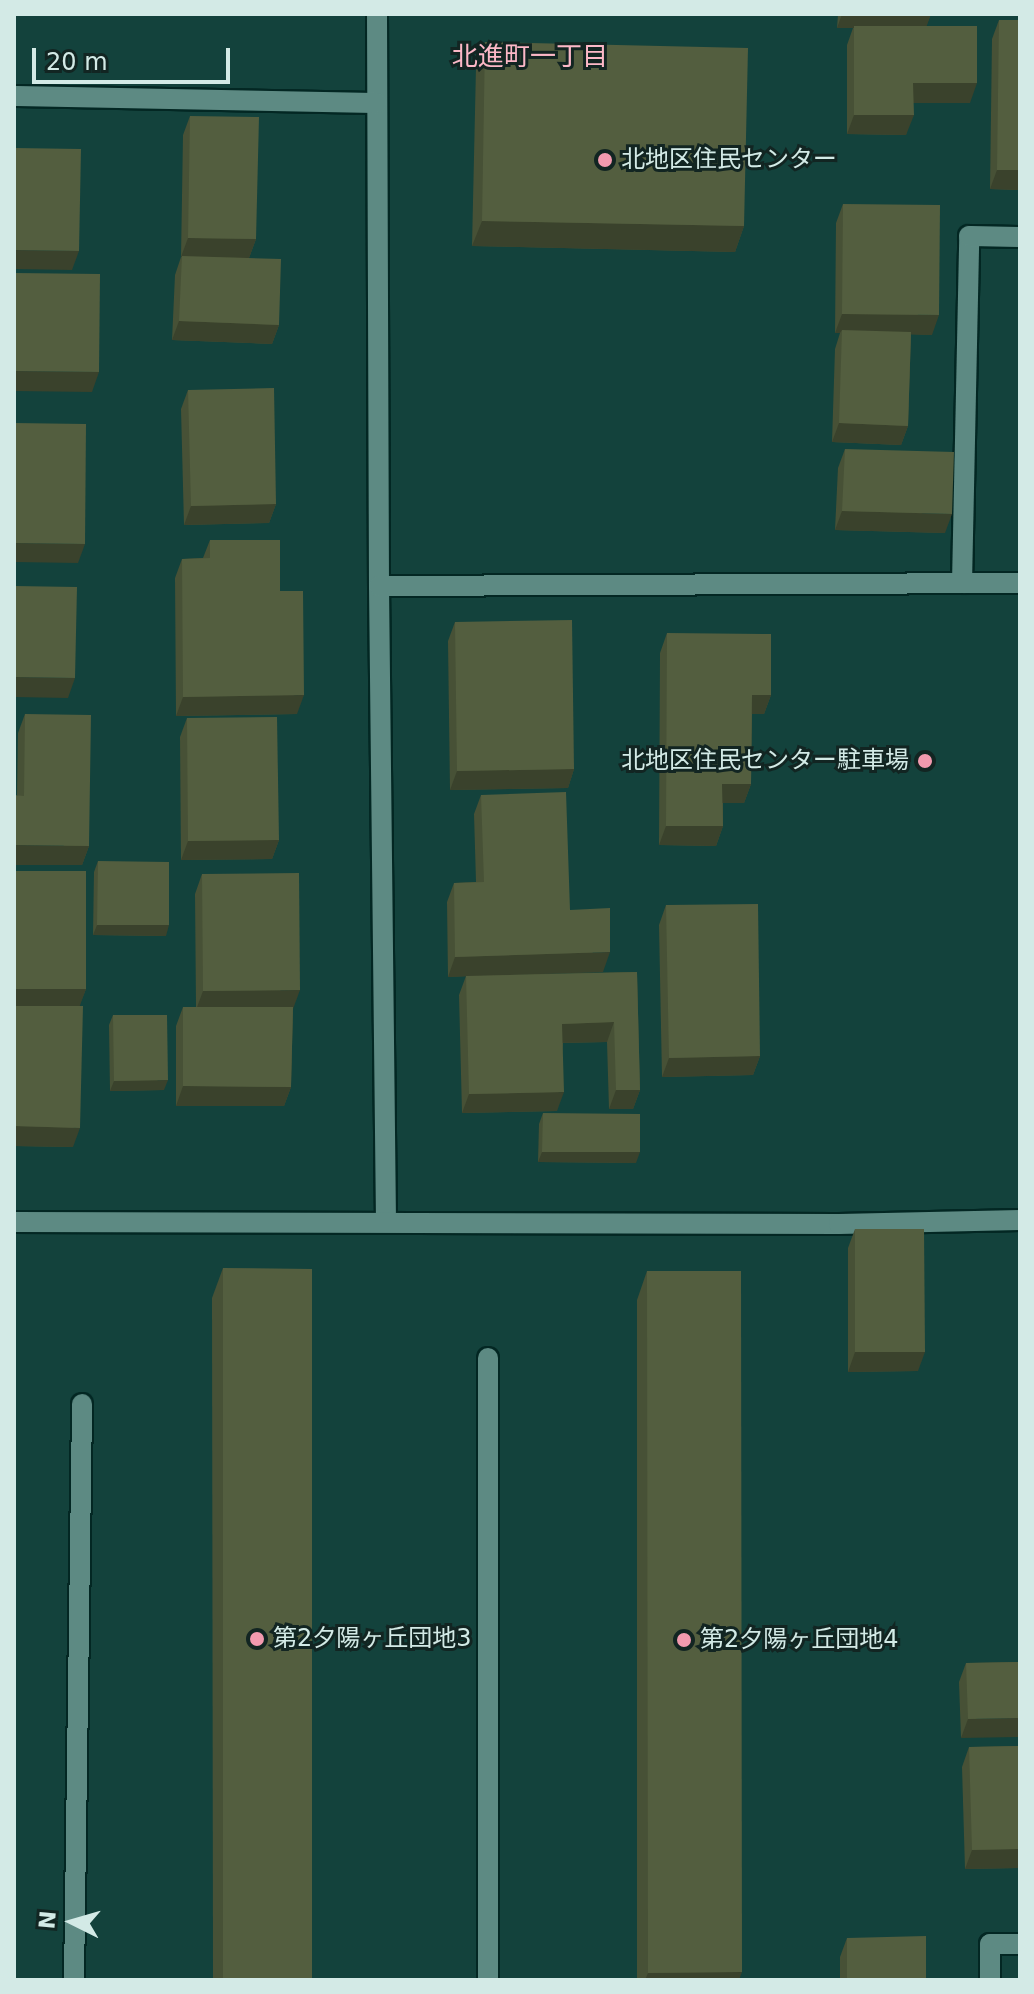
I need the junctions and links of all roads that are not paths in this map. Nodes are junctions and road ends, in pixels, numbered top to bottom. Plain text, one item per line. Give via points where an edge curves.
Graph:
1 (377, 14) edge
2 (14, 96) edge
3 (377, 103) junction
4 (1020, 237) edge
5 (962, 583) junction
6 (1020, 583) edge
7 (379, 586) junction
8 (1020, 1220) edge
9 (14, 1222) edge
10 (386, 1222) junction
11 (488, 1358) dead end
12 (82, 1404) dead end
13 (1020, 1944) edge
14 (74, 1980) edge
15 (488, 1980) edge
16 (990, 1980) edge

1 - 3 street
2 - 3 street
3 - 7 street
4 - 5 street via 969,236
5 - 6 street
5 - 7 street
7 - 10 street
8 - 10 street
9 - 10 street
11 - 15 street
12 - 14 street
13 - 16 street via 990,1944

